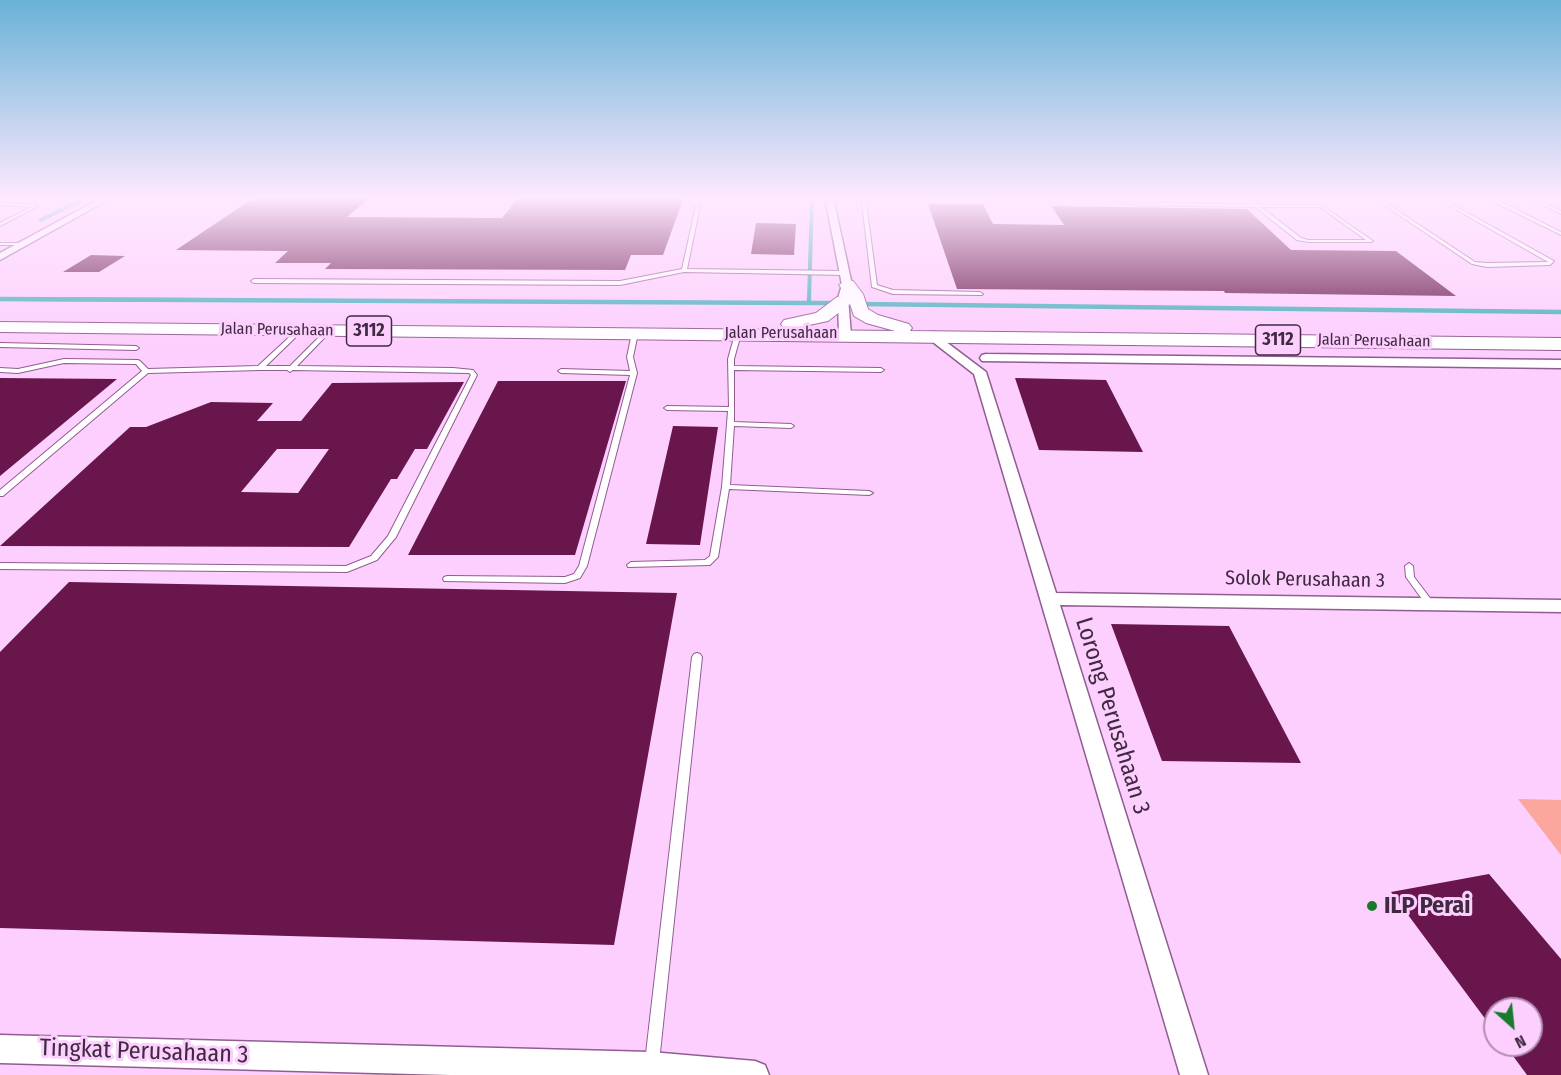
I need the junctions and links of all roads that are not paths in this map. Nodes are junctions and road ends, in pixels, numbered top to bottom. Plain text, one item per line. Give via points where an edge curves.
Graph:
1 (689, 247) edge
2 (837, 247) edge
3 (869, 247) edge
4 (1450, 247) edge
5 (1526, 247) edge
6 (5, 251) edge
7 (0, 257) edge
8 (684, 270) junction
9 (254, 281) dead end
10 (980, 294) dead end
11 (846, 305) junction
12 (0, 320) edge
13 (0, 327) edge
14 (300, 330) junction
15 (328, 331) junction
16 (635, 333) junction
17 (1561, 333) edge
18 (738, 334) junction
19 (933, 336) junction
20 (995, 337) junction
21 (1561, 344) edge
22 (0, 345) edge
23 (136, 348) dead end
24 (1561, 364) edge
25 (983, 365) junction
26 (260, 368) junction
27 (731, 368) junction
28 (0, 370) edge
29 (290, 370) junction
30 (561, 370) dead end
31 (881, 370) dead end
32 (147, 371) junction
33 (634, 373) junction
34 (667, 408) dead end
35 (732, 409) junction
36 (730, 424) junction
37 (791, 426) dead end
38 (726, 487) junction
39 (869, 493) dead end
40 (0, 494) edge
41 (631, 565) dead end
42 (0, 566) edge
43 (1409, 566) dead end
44 (447, 579) dead end
45 (1049, 599) junction
46 (1430, 604) junction
47 (1561, 606) edge
48 (698, 657) dead end
49 (0, 1048) edge
50 (651, 1066) junction
51 (474, 1068) edge
52 (755, 1075) edge
53 (1194, 1075) edge

1 - 8 lane
2 - 11 street
3 - 10 lane via 874,286 893,292
4 - 5 lane via 1474,263 1550,263
6 - 7 street
8 - 9 lane via 620,283
8 - 11 lane via 818,273
11 - 12 main road, Jalan Perusahaan / 3112 via 775,326
11 - 17 main road, Jalan Perusahaan / 3112 via 904,328
11 - 18 main road, Jalan Perusahaan / 3112
11 - 19 main road, Jalan Perusahaan / 3112
13 - 14 main road, Jalan Perusahaan / 3112
14 - 15 main road, Jalan Perusahaan / 3112
14 - 26 lane
15 - 16 main road, Jalan Perusahaan / 3112
15 - 29 lane
16 - 18 main road, Jalan Perusahaan / 3112
16 - 33 lane via 630,357
18 - 27 lane
19 - 20 main road, Jalan Perusahaan / 3112
19 - 25 street
20 - 21 main road, Jalan Perusahaan / 3112
20 - 25 street via 986,348
22 - 23 lane
24 - 25 street
25 - 45 street, Lorong Perusahaan 3
26 - 29 lane
26 - 32 lane
27 - 31 lane
27 - 35 lane
28 - 32 lane via 18,371 64,361 138,362
29 - 42 lane via 453,370 471,371 474,375 392,537 374,558 347,569
30 - 33 lane
32 - 40 lane
33 - 44 lane via 583,566 577,576 566,580
34 - 35 lane
35 - 36 lane
36 - 37 lane
36 - 38 lane
38 - 39 lane
38 - 41 lane via 714,557 707,563
43 - 46 lane via 1410,577
45 - 46 street, Solok Perusahaan 3
45 - 53 street, Lorong Perusahaan 3
46 - 47 street, Solok Perusahaan 3
48 - 50 lane
49 - 51 street, Tingkat Perusahaan 3
50 - 51 street, Tingkat Perusahaan 3
50 - 52 street, Tingkat Perusahaan 3

